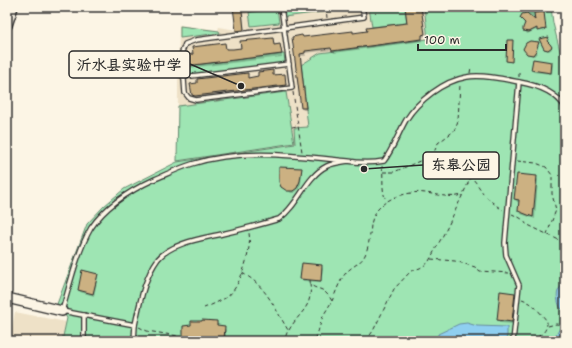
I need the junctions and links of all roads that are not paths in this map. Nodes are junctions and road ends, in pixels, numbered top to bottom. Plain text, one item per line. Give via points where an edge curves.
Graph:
1 (13, 7) edge
2 (281, 7) edge
3 (362, 7) edge
4 (7, 25) edge
5 (284, 28) junction
6 (289, 64) junction
7 (183, 77) junction
8 (519, 82) junction
9 (565, 107) edge
10 (348, 161) junction
11 (7, 298) edge
12 (62, 311) junction
13 (84, 315) junction
14 (135, 325) junction
15 (84, 341) edge
16 (134, 341) edge
17 (513, 341) edge

1 - 4 street
2 - 5 lane
3 - 5 lane via 364,17
5 - 6 lane
5 - 7 lane via 188,42 182,49
6 - 7 lane
6 - 7 lane via 292,87 192,99 184,93
8 - 9 lane via 543,88
8 - 10 lane via 468,76 450,82 425,99 407,118 384,161
8 - 17 lane via 505,244 506,255 519,285
10 - 12 lane via 258,155 213,159 169,173 127,193 115,202 92,228 84,242
10 - 14 lane via 328,165 317,172 288,213 279,219 188,242 169,250 159,258 151,270
11 - 12 street
12 - 13 lane
13 - 14 lane
13 - 15 lane
14 - 16 lane

